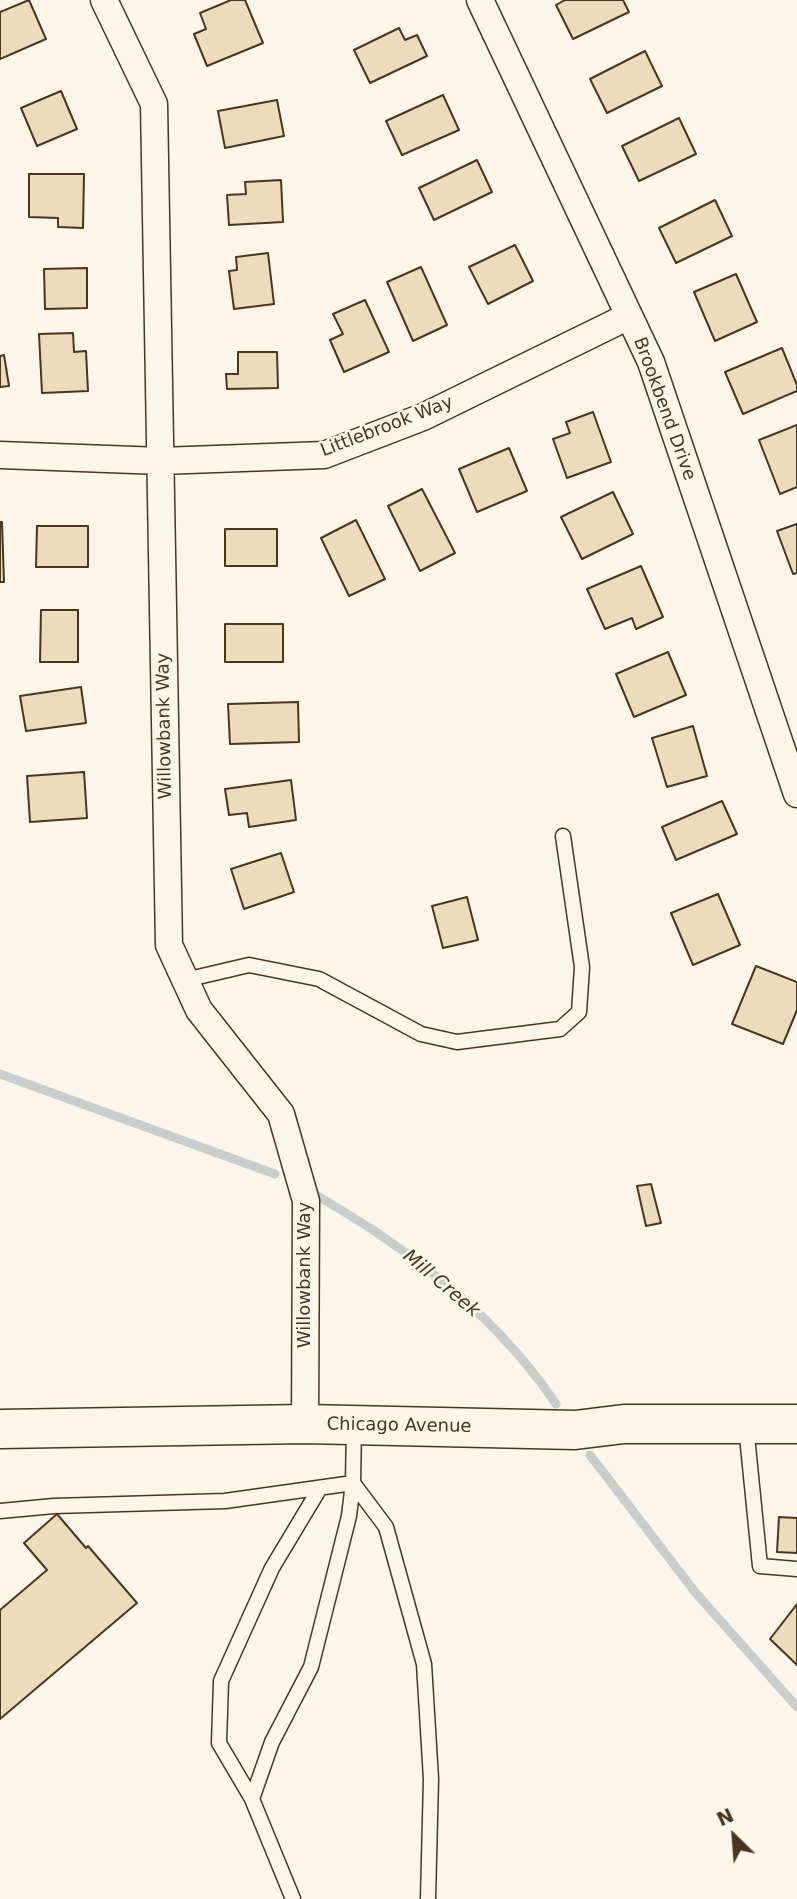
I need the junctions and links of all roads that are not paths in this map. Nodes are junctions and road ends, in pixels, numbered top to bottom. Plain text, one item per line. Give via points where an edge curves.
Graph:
1 (104, 0) edge
2 (480, 0) edge
3 (629, 316) junction
4 (0, 455) edge
5 (161, 461) junction
6 (797, 794) edge
7 (563, 836) dead end
8 (185, 980) junction
9 (305, 1424) junction
10 (746, 1424) junction
11 (797, 1424) edge
12 (354, 1425) junction
13 (0, 1429) edge
14 (353, 1483) junction
15 (320, 1488) junction
16 (0, 1511) edge
17 (797, 1569) edge
18 (252, 1799) junction
19 (293, 1899) edge
20 (428, 1899) edge

1 - 5 street, Willowbank Way via 154,104
2 - 3 street, Brookbend Drive
3 - 5 street, Littlebrook Way via 423,416 324,455
3 - 6 street, Brookbend Drive via 651,362
4 - 5 street, Littlebrook Way
5 - 8 street, Willowbank Way via 169,945
7 - 8 lane via 582,967 579,1012 560,1029 457,1042 421,1034 319,979 249,965
8 - 9 street, Willowbank Way via 199,1010 281,1114 306,1201
9 - 12 street, Chicago Avenue
9 - 13 street, Chicago Avenue
10 - 11 street, Chicago Avenue
10 - 12 street, Chicago Avenue via 624,1424 575,1430
10 - 17 lane via 760,1566
12 - 14 lane
14 - 15 lane
14 - 18 lane via 311,1667 272,1742
14 - 20 lane via 386,1527 424,1664 431,1779
15 - 16 lane via 225,1501
15 - 18 lane via 272,1568 221,1681 219,1743
18 - 19 lane

